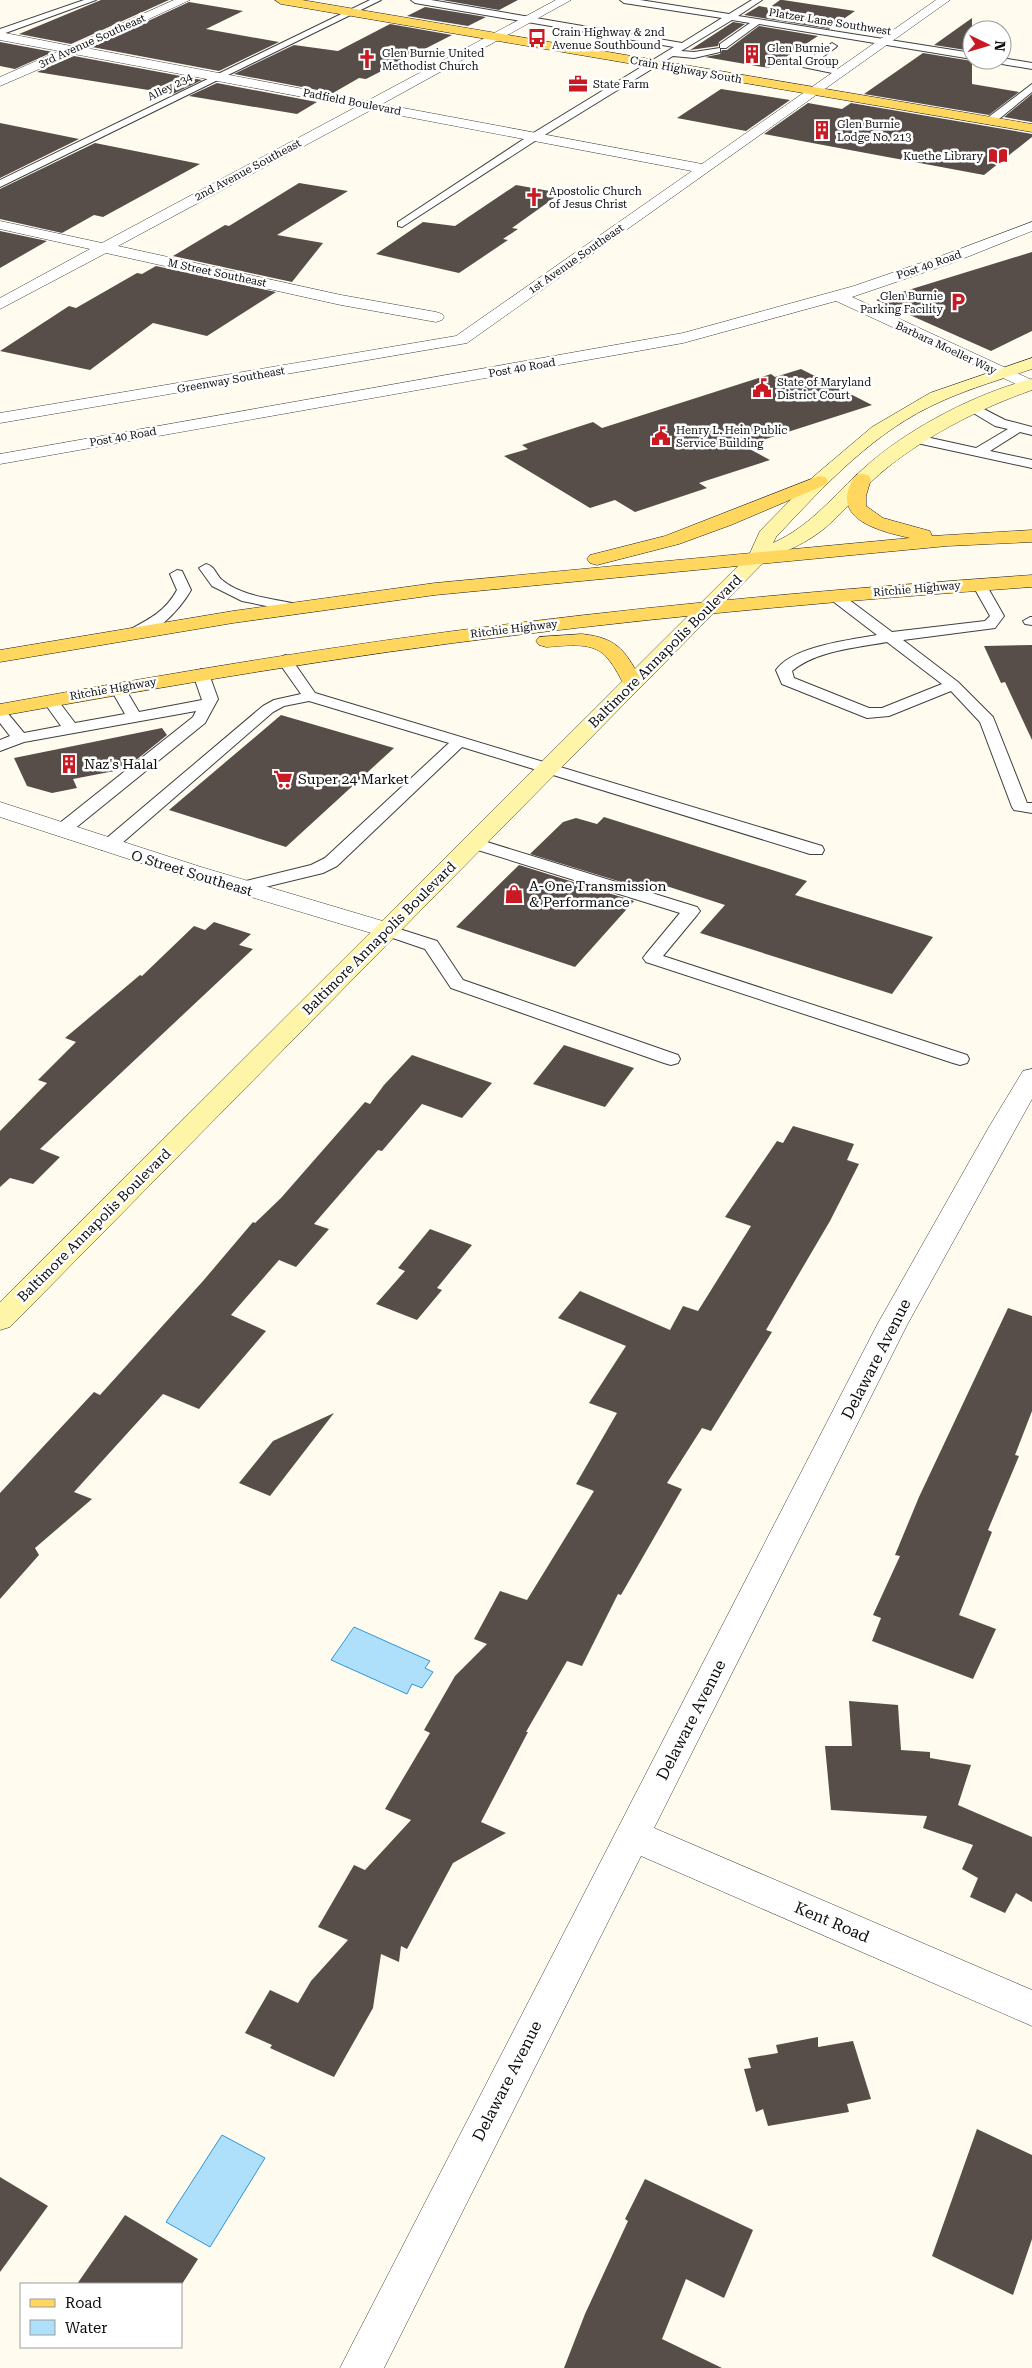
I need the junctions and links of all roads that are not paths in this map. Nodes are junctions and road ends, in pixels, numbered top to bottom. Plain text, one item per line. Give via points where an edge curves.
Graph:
1 (92, 0) edge
2 (184, 0) edge
3 (281, 0) edge
4 (377, 0) edge
5 (415, 0) edge
6 (565, 0) edge
7 (624, 0) edge
8 (758, 0) edge
9 (944, 0) edge
10 (351, 12) junction
11 (730, 17) junction
12 (528, 20) junction
13 (757, 22) junction
14 (716, 26) junction
15 (745, 30) junction
16 (0, 32) edge
17 (763, 33) dead end
18 (0, 36) edge
19 (497, 37) junction
20 (818, 42) dead end
21 (884, 42) junction
22 (684, 46) junction
23 (72, 50) junction
24 (673, 53) junction
25 (962, 54) edge
26 (1012, 63) edge
27 (655, 65) junction
28 (1032, 66) edge
29 (838, 73) junction
30 (219, 77) junction
31 (0, 82) edge
32 (1032, 87) edge
33 (813, 91) junction
34 (369, 106) junction
35 (990, 121) junction
36 (1032, 128) edge
37 (534, 137) junction
38 (705, 169) junction
39 (0, 184) edge
40 (402, 224) dead end
41 (0, 225) edge
42 (1032, 226) edge
43 (103, 248) junction
44 (838, 296) junction
45 (0, 304) edge
46 (436, 317) dead end
47 (460, 340) junction
48 (1032, 363) edge
49 (496, 372) junction
50 (1000, 373) junction
51 (1030, 385) edge
52 (974, 408) junction
53 (0, 418) edge
54 (1018, 428) junction
55 (1032, 431) edge
56 (917, 439) junction
57 (979, 452) junction
58 (0, 459) edge
59 (1032, 464) edge
60 (819, 480) junction
61 (862, 480) junction
62 (1032, 536) edge
63 (946, 540) junction
64 (758, 557) junction
65 (206, 568) dead end
66 (178, 574) dead end
67 (1032, 581) edge
68 (498, 582) junction
69 (978, 584) junction
70 (835, 596) junction
71 (296, 608) junction
72 (707, 608) junction
73 (132, 634) junction
74 (890, 637) junction
75 (330, 653) junction
76 (0, 656) edge
77 (285, 660) junction
78 (201, 674) junction
79 (633, 682) junction
80 (953, 685) junction
81 (118, 688) junction
82 (310, 696) junction
83 (51, 700) junction
84 (207, 704) junction
85 (0, 712) edge
86 (134, 717) junction
87 (71, 729) junction
88 (20, 738) junction
89 (459, 742) junction
90 (0, 746) edge
91 (548, 769) junction
92 (1032, 808) edge
93 (0, 809) edge
94 (62, 830) junction
95 (474, 842) junction
96 (108, 846) junction
97 (816, 850) dead end
98 (240, 888) junction
99 (387, 930) junction
100 (671, 1058) dead end
101 (960, 1058) dead end
102 (1032, 1077) edge
103 (0, 1320) edge
104 (632, 1835) junction
105 (1032, 2008) edge
106 (361, 2368) edge

1 - 16 lane
2 - 23 street, 3rd Avenue Southeast
3 - 10 main road, Crain Highway South
4 - 10 lane, Alley 234
5 - 12 lane
6 - 12 street, 2nd Avenue Southeast
7 - 11 lane, Platzer Lane Southwest
8 - 11 lane
9 - 21 street, 1st Avenue Southeast
10 - 19 main road, Crain Highway South
10 - 30 lane, Alley 234
11 - 13 lane, Platzer Lane Southwest
11 - 14 lane
12 - 19 street, 2nd Avenue Southeast
12 - 22 lane
13 - 15 lane
13 - 21 lane, Platzer Lane Southwest
14 - 15 lane
14 - 22 lane
15 - 17 lane
15 - 24 lane via 713,49
18 - 23 street, Padfield Boulevard
19 - 27 main road, Crain Highway South
19 - 34 street, 2nd Avenue Southeast
20 - 29 lane via 837,46 806,65
21 - 25 lane, Platzer Lane Southwest
21 - 29 street, 1st Avenue Southeast via 865,51
22 - 24 lane
23 - 30 street, Padfield Boulevard
23 - 31 street, 3rd Avenue Southeast
24 - 27 lane
26 - 28 lane
27 - 33 main road, Crain Highway South
27 - 37 lane
29 - 33 street, 1st Avenue Southeast
30 - 34 street, Padfield Boulevard
30 - 39 lane, Alley 234
32 - 35 lane
33 - 35 main road, Crain Highway South
33 - 38 street, 1st Avenue Southeast
34 - 37 street, Padfield Boulevard
34 - 43 street, 2nd Avenue Southeast
35 - 36 main road, Crain Highway South
37 - 38 street, Padfield Boulevard
37 - 40 lane
38 - 47 street, 1st Avenue Southeast
41 - 43 street, M Street Southeast
42 - 44 street, Post 40 Road
43 - 45 street, 2nd Avenue Southeast
43 - 46 street, M Street Southeast via 341,300
44 - 49 street, Post 40 Road via 683,338
44 - 50 street, Barbara Moeller Way
47 - 49 street
47 - 53 street, Greenway Southeast
48 - 50 main road, Baltimore Annapolis Boulevard
49 - 58 street, Post 40 Road
50 - 51 street, Barbara Moeller Way
50 - 60 main road, Baltimore Annapolis Boulevard via 936,397 897,418
51 - 52 main road, Baltimore Annapolis Boulevard
52 - 54 lane via 1000,423
52 - 56 main road, Baltimore Annapolis Boulevard
54 - 55 lane
54 - 57 lane
56 - 57 lane
56 - 61 main road, Baltimore Annapolis Boulevard via 880,463
57 - 59 lane
60 - 64 main road, Baltimore Annapolis Boulevard via 767,535
60 - 68 main road via 672,540
61 - 63 main road via 857,507 863,515 888,527
61 - 64 main road, Baltimore Annapolis Boulevard via 806,534
62 - 63 main road
63 - 64 main road
64 - 68 main road
64 - 72 main road, Baltimore Annapolis Boulevard
65 - 71 lane via 216,583 247,598
66 - 73 lane via 184,590 176,607 160,620
67 - 69 main road, Ritchie Highway
68 - 71 main road
69 - 70 main road, Ritchie Highway
69 - 74 lane via 997,616 990,625
70 - 72 main road, Ritchie Highway
70 - 74 lane
71 - 73 main road
72 - 75 main road, Ritchie Highway
72 - 79 main road, Baltimore Annapolis Boulevard
73 - 76 main road
74 - 80 lane
74 - 80 lane via 831,648 795,661 784,670 787,681 866,713 884,714
75 - 77 main road, Ritchie Highway
75 - 79 main road via 574,639 597,643 613,651
77 - 78 main road, Ritchie Highway
77 - 82 lane
78 - 81 main road, Ritchie Highway
78 - 84 lane via 210,698
79 - 91 main road, Baltimore Annapolis Boulevard
80 - 92 lane via 987,720 1020,807
81 - 83 main road, Ritchie Highway
81 - 86 lane
82 - 89 lane
82 - 96 lane via 268,709
83 - 85 main road, Ritchie Highway
83 - 87 lane
84 - 86 lane
84 - 94 lane via 199,720
85 - 88 lane
86 - 87 lane
87 - 88 lane
88 - 90 lane
89 - 91 lane
89 - 98 lane via 331,862 316,869
91 - 95 main road, Baltimore Annapolis Boulevard
91 - 97 lane
93 - 94 street, O Street Southeast
94 - 96 street, O Street Southeast
95 - 99 main road, Baltimore Annapolis Boulevard
95 - 101 lane via 691,912 652,958
96 - 98 street, O Street Southeast
98 - 99 street, O Street Southeast
99 - 100 lane via 432,945 457,984
99 - 103 main road, Baltimore Annapolis Boulevard
102 - 104 street, Delaware Avenue via 892,1326
104 - 105 street, Kent Road
104 - 106 street, Delaware Avenue

